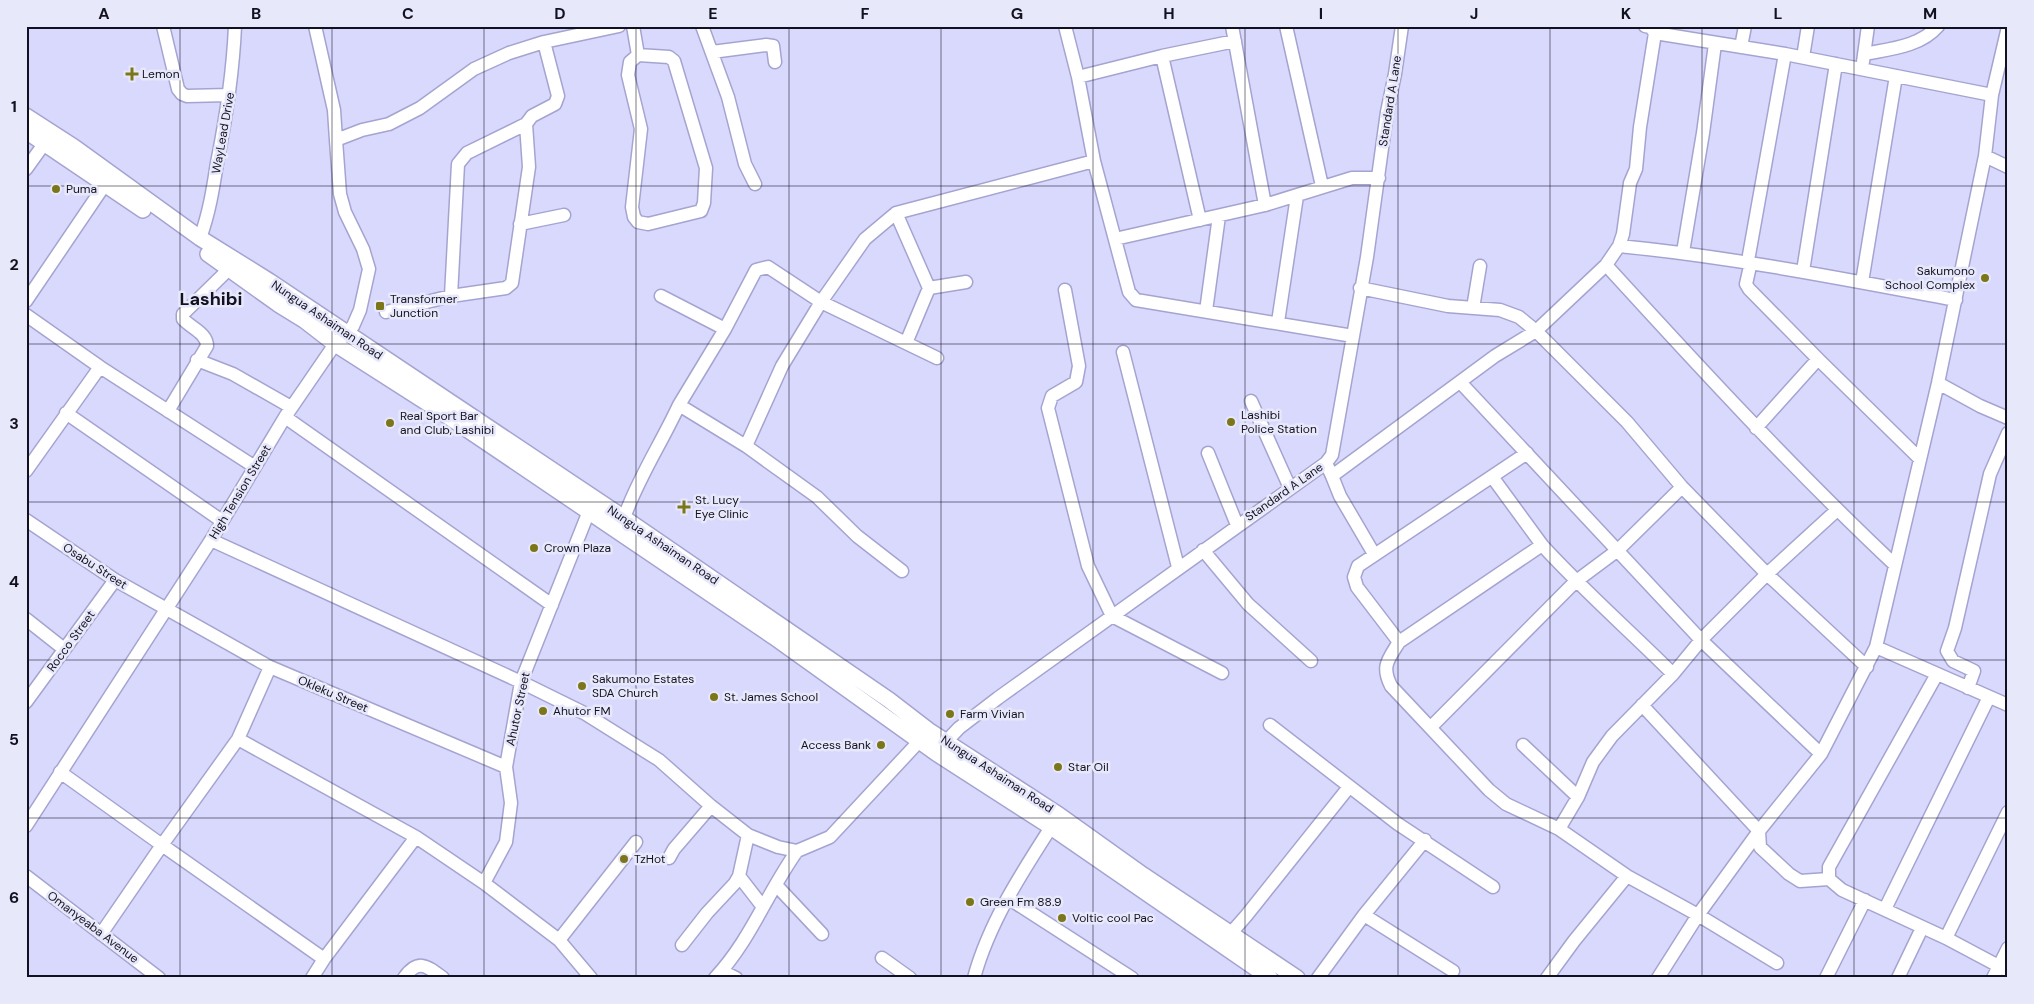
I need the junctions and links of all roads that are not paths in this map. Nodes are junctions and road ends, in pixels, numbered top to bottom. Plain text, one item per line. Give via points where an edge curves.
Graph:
1 (164, 26) edge
2 (235, 26) edge
3 (316, 26) edge
4 (619, 26) edge
5 (633, 26) edge
6 (702, 26) edge
7 (1065, 26) edge
8 (1232, 26) edge
9 (1286, 26) edge
10 (1402, 26) edge
11 (1745, 26) edge
12 (1808, 26) edge
13 (1868, 26) edge
14 (1938, 26) edge
15 (2008, 27) edge
16 (1650, 30) edge
17 (1684, 32) edge
18 (1235, 41) junction
19 (544, 42) junction
20 (1715, 44) junction
21 (1741, 47) junction
22 (712, 52) junction
23 (1785, 54) junction
24 (1864, 54) junction
25 (638, 55) junction
26 (1162, 56) junction
27 (1803, 57) junction
28 (775, 62) dead end
29 (1836, 64) junction
30 (1862, 69) junction
31 (1896, 76) junction
32 (1078, 77) junction
33 (229, 95) junction
34 (1992, 95) junction
35 (26, 116) edge
36 (526, 124) junction
37 (26, 131) edge
38 (336, 140) junction
39 (44, 144) junction
40 (1985, 156) junction
41 (1094, 161) junction
42 (2008, 167) edge
43 (26, 168) edge
44 (1379, 178) junction
45 (108, 180) junction
46 (755, 184) dead end
47 (1322, 186) junction
48 (1297, 196) junction
49 (1265, 205) junction
50 (896, 213) junction
51 (564, 215) dead end
52 (1219, 216) junction
53 (1200, 220) junction
54 (520, 224) junction
55 (200, 238) junction
56 (1114, 239) junction
57 (1619, 246) junction
58 (1683, 252) junction
59 (1750, 258) junction
60 (1606, 265) junction
61 (1480, 266) dead end
62 (229, 269) junction
63 (1803, 271) junction
64 (966, 282) dead end
65 (1862, 282) junction
66 (930, 288) junction
67 (1360, 288) junction
68 (1065, 290) dead end
69 (452, 296) junction
70 (661, 296) dead end
71 (1956, 300) junction
72 (26, 301) edge
73 (821, 302) junction
74 (1473, 308) junction
75 (1206, 311) junction
76 (386, 312) dead end
77 (26, 314) edge
78 (1278, 322) junction
79 (725, 329) junction
80 (1536, 331) junction
81 (1353, 336) junction
82 (340, 338) junction
83 (906, 343) junction
84 (1123, 352) dead end
85 (937, 358) dead end
86 (1818, 359) junction
87 (197, 360) junction
88 (100, 367) junction
89 (1460, 382) junction
90 (1938, 383) junction
91 (1251, 401) dead end
92 (679, 405) junction
93 (168, 411) junction
94 (288, 412) junction
95 (66, 413) junction
96 (2008, 418) edge
97 (1756, 428) junction
98 (2008, 433) edge
99 (746, 446) junction
100 (1208, 453) dead end
101 (1527, 453) junction
102 (1919, 458) junction
103 (1326, 463) junction
104 (255, 467) junction
105 (26, 471) edge
106 (1332, 476) junction
107 (1493, 478) junction
108 (1682, 487) junction
109 (1290, 488) junction
110 (1837, 510) junction
111 (588, 511) junction
112 (624, 518) junction
113 (26, 520) edge
114 (222, 521) junction
115 (1237, 526) junction
116 (211, 540) junction
117 (1542, 545) junction
118 (1203, 550) junction
119 (1618, 550) junction
120 (1374, 554) junction
121 (1895, 565) junction
122 (1178, 567) junction
123 (902, 571) dead end
124 (1767, 574) junction
125 (115, 580) junction
126 (1575, 582) junction
127 (552, 605) junction
128 (166, 609) junction
129 (1112, 616) junction
130 (26, 619) edge
131 (1701, 640) junction
132 (1399, 642) junction
133 (1876, 647) junction
134 (64, 649) junction
135 (1311, 661) dead end
136 (270, 667) junction
137 (1867, 668) junction
138 (1222, 673) dead end
139 (1673, 674) junction
140 (1937, 674) junction
141 (522, 682) junction
142 (1968, 688) junction
143 (1989, 697) junction
144 (26, 702) edge
145 (2008, 705) edge
146 (1642, 706) junction
147 (1270, 725) dead end
148 (1430, 727) junction
149 (924, 736) junction
150 (238, 738) junction
151 (1523, 745) dead end
152 (941, 747) junction
153 (1821, 754) junction
154 (506, 767) junction
155 (60, 772) junction
156 (1348, 787) junction
157 (1578, 797) junction
158 (711, 806) junction
159 (2008, 812) edge
160 (1055, 821) junction
161 (26, 826) edge
162 (1559, 828) junction
163 (1759, 831) junction
164 (748, 835) junction
165 (416, 837) junction
166 (1425, 840) junction
167 (636, 842) dead end
168 (162, 845) junction
169 (797, 851) junction
170 (669, 858) dead end
171 (26, 876) edge
172 (738, 876) junction
173 (1628, 876) junction
174 (1829, 879) junction
175 (484, 883) junction
176 (776, 885) junction
177 (1493, 887) dead end
178 (1008, 898) junction
179 (1865, 900) junction
180 (763, 908) junction
181 (1885, 910) junction
182 (1364, 915) junction
183 (1698, 915) junction
184 (1922, 928) junction
185 (1231, 933) junction
186 (101, 934) junction
187 (822, 934) dead end
188 (1946, 938) junction
189 (559, 940) junction
190 (682, 945) dead end
191 (2008, 948) edge
192 (882, 958) dead end
193 (324, 960) junction
194 (1777, 963) dead end
195 (1453, 971) dead end
196 (2000, 972) edge
197 (718, 974) edge
198 (159, 978) edge
199 (312, 978) edge
200 (404, 978) edge
201 (443, 978) edge
202 (591, 978) edge
203 (736, 978) edge
204 (910, 978) edge
205 (974, 978) edge
206 (1132, 978) edge
207 (1270, 978) edge
208 (1297, 978) edge
209 (1318, 978) edge
210 (1548, 978) edge
211 (1658, 978) edge
212 (1826, 978) edge
213 (1898, 978) edge

1 - 33 street via 178,89 182,94
2 - 33 street, WayLead Drive
3 - 38 street, High Tension Street via 334,110
4 - 19 street
5 - 25 street
6 - 22 street
7 - 32 street
8 - 18 street
9 - 47 street
10 - 44 street, Standard A Lane
11 - 21 street
12 - 27 street
13 - 24 street
14 - 24 street via 1922,40
15 - 34 street
16 - 17 street
16 - 57 street via 1636,169 1630,183
17 - 20 street
18 - 26 street
18 - 49 street
19 - 36 street via 558,96 555,104 532,116
19 - 38 street via 474,69 420,108 389,124
20 - 21 street
20 - 58 street
21 - 23 street
22 - 28 street via 773,46
22 - 46 street via 728,97 745,164
23 - 27 street
23 - 59 street
24 - 30 street
25 - 25 street via 668,57 674,61 706,168 701,211 648,224 638,222 632,207 641,129 628,75 630,62
26 - 32 street
26 - 53 street
27 - 29 street
29 - 30 street
29 - 63 street
30 - 31 street
31 - 34 street
31 - 65 street
32 - 41 street
33 - 55 street, WayLead Drive via 207,220
34 - 40 street
35 - 45 main road, Nungua Ashaiman Road
36 - 54 street via 529,167
36 - 69 street via 467,153 458,164
37 - 39 main road, Nungua Ashaiman Road
38 - 82 street, High Tension Street via 340,194 369,269 360,310 353,326
39 - 43 street
39 - 45 main road, Nungua Ashaiman Road
40 - 42 street
40 - 71 street
41 - 50 street
41 - 56 street
44 - 47 street via 1352,178
44 - 67 street, Standard A Lane
45 - 55 main road, Nungua Ashaiman Road
45 - 62 main road, Nungua Ashaiman Road
45 - 72 street
47 - 48 street
48 - 49 street
48 - 78 street
49 - 52 street
50 - 66 street
50 - 73 street via 865,239
51 - 54 street
52 - 53 street
52 - 75 street
53 - 56 street
54 - 69 street via 512,283 506,288
55 - 82 main road, Nungua Ashaiman Road via 269,281
56 - 75 street via 1132,297
57 - 58 street
57 - 60 street
58 - 59 street
59 - 63 street
59 - 86 street via 1748,289
60 - 80 street
60 - 97 street
61 - 74 street
62 - 82 main road, Nungua Ashaiman Road via 278,304
62 - 87 street via 183,314 183,319 207,340 207,346
63 - 65 street
64 - 66 street
65 - 71 street
66 - 83 street
67 - 74 street
67 - 81 street, Standard A Lane
68 - 129 street via 1078,376 1076,382 1052,396 1048,408 1088,566
69 - 76 street
70 - 79 street
71 - 90 street
73 - 79 street via 768,267 762,267 756,270
73 - 83 street
73 - 99 street via 782,366
74 - 80 street via 1500,310 1519,317
75 - 78 street
77 - 88 street
78 - 81 street
79 - 92 street
80 - 89 street
80 - 108 street via 1627,422
81 - 103 street, Standard A Lane via 1336,442
82 - 94 street, High Tension Street
82 - 111 main road, Nungua Ashaiman Road via 446,415
82 - 112 main road, Nungua Ashaiman Road
83 - 85 street
84 - 122 street
86 - 97 street
86 - 102 street
87 - 93 street
87 - 94 street via 233,374
88 - 93 street
88 - 95 street
89 - 101 street
89 - 106 street
90 - 96 street
90 - 102 street
91 - 109 street
92 - 99 street
92 - 112 street
93 - 104 street
94 - 104 street, High Tension Street
94 - 127 street
95 - 105 street
95 - 114 street
97 - 110 street
98 - 142 street via 1990,474 1947,651 1953,661 1974,670
99 - 123 street via 817,497 857,536
100 - 115 street
101 - 107 street
101 - 119 street
102 - 121 street
103 - 106 street
103 - 109 street, Standard A Lane
104 - 114 street, High Tension Street
106 - 120 street
107 - 117 street
107 - 120 street
108 - 119 street
108 - 124 street
109 - 115 street, Standard A Lane
110 - 121 street
110 - 124 street
111 - 127 street, Ahutor Street
111 - 149 main road, Nungua Ashaiman Road
112 - 149 main road, Nungua Ashaiman Road via 889,700
113 - 125 street, Osabu Street
114 - 116 street, High Tension Street
115 - 118 street, Standard A Lane
116 - 128 street, High Tension Street
116 - 141 street
117 - 126 street
117 - 132 street
118 - 122 street, Standard A Lane
118 - 135 street via 1248,604
119 - 126 street
119 - 131 street
120 - 132 street via 1358,566 1354,576 1357,587
121 - 133 street
122 - 129 street, Standard A Lane
124 - 131 street
124 - 137 street
125 - 128 street, Osabu Street
125 - 134 street, Rocco Street
126 - 139 street
126 - 148 street
127 - 141 street, Ahutor Street
128 - 136 street, Okleku Street
128 - 155 street, High Tension Street
129 - 138 street
129 - 152 street, Standard A Lane via 998,698
130 - 134 street
131 - 139 street
131 - 153 street
132 - 148 street via 1388,660 1385,674 1391,686
133 - 137 street
133 - 140 street
134 - 144 street, Rocco Street
136 - 150 street
136 - 154 street, Okleku Street
137 - 153 street
139 - 146 street
140 - 142 street
140 - 174 street via 1829,867
141 - 154 street, Ahutor Street
141 - 158 street via 584,713 659,760
142 - 143 street
143 - 145 street
143 - 181 street
146 - 157 street via 1592,762
146 - 163 street
147 - 156 street
148 - 162 street via 1506,804
149 - 152 main road, Nungua Ashaiman Road
149 - 169 street via 830,837
150 - 165 street
150 - 168 street
151 - 157 street
152 - 160 main road, Nungua Ashaiman Road
153 - 163 street
154 - 175 street, Ahutor Street via 511,803 506,842
155 - 161 street, High Tension Street
155 - 168 street
156 - 166 street
156 - 185 street
157 - 162 street
158 - 164 street
158 - 170 street
159 - 188 street
160 - 178 street
160 - 185 main road, Nungua Ashaiman Road
160 - 207 main road, Nungua Ashaiman Road
162 - 173 street
163 - 174 street via 1760,847 1789,874 1800,881
163 - 183 street
164 - 169 street
164 - 172 street
165 - 175 street
165 - 193 street
166 - 177 street
166 - 182 street
167 - 189 street
168 - 186 street
168 - 193 street
169 - 176 street
171 - 186 street, Omanyeaba Avenue
172 - 180 street
172 - 190 street
173 - 183 street
173 - 210 street
174 - 179 street via 1842,890
175 - 189 street
176 - 180 street
176 - 187 street
178 - 205 street via 980,954
178 - 206 street
179 - 181 street
179 - 212 street
180 - 197 street via 743,943
181 - 184 street
182 - 195 street
182 - 209 street
183 - 194 street
183 - 211 street
184 - 188 street
184 - 213 street
185 - 208 main road, Nungua Ashaiman Road
186 - 198 street, Omanyeaba Avenue
188 - 196 street
189 - 202 street
191 - 196 street
192 - 204 street
193 - 199 street
197 - 203 street
200 - 201 street via 410,969 417,966 428,966

